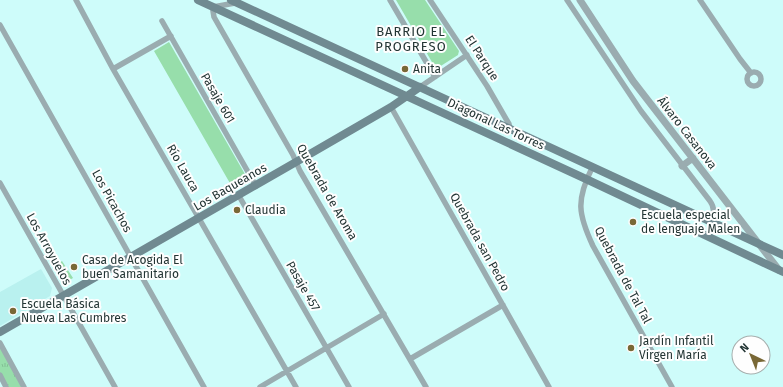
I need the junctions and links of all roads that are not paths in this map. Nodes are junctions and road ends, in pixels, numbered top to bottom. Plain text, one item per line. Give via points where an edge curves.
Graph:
1 (76, 0) edge
2 (198, 0) edge
3 (390, 0) edge
4 (430, 0) edge
5 (567, 0) edge
6 (580, 0) edge
7 (700, 0) edge
8 (235, 1) edge
9 (213, 7) junction
10 (162, 21) dead end
11 (0, 25) edge
12 (171, 36) junction
13 (467, 55) junction
14 (113, 69) junction
15 (751, 73) dead end
16 (435, 78) junction
17 (420, 87) junction
18 (407, 96) junction
19 (391, 107) junction
20 (510, 130) junction
21 (693, 158) junction
22 (296, 162) junction
23 (682, 166) junction
24 (592, 168) junction
25 (586, 179) junction
26 (0, 183) edge
27 (256, 186) junction
28 (239, 196) junction
29 (199, 218) junction
30 (710, 221) junction
31 (761, 245) junction
32 (783, 255) edge
33 (131, 257) junction
34 (782, 272) edge
35 (63, 296) junction
36 (502, 305) junction
37 (384, 314) junction
38 (0, 332) edge
39 (0, 344) edge
40 (327, 348) junction
41 (410, 359) junction
42 (287, 371) junction
43 (0, 375) edge
44 (6, 387) edge
45 (24, 387) edge
46 (115, 387) edge
47 (204, 387) edge
48 (260, 387) edge
49 (296, 387) edge
50 (349, 387) edge
51 (426, 387) edge
52 (549, 387) edge
53 (672, 387) edge

1 - 14 street, Río Lauca
2 - 9 main road, Diagonal Las Torres
3 - 16 street
4 - 13 street, El Parque
5 - 23 street, Álvaro Casanova via 641,111
6 - 21 street, Álvaro Casanova via 633,81
7 - 15 street
8 - 9 street
8 - 17 main road, Diagonal Las Torres
9 - 18 main road, Diagonal Las Torres
9 - 22 street, Quebrada de Aroma via 214,17
10 - 12 street, Pasaje 601
11 - 33 street, Los Picachos
12 - 14 street
12 - 27 street, Pasaje 601
13 - 16 street, Los Baqueanos
13 - 20 street, El Parque via 510,124
14 - 29 street, Río Lauca
16 - 17 street, Los Baqueanos
17 - 18 main road, Los Baqueanos
17 - 20 main road, Diagonal Las Torres
18 - 19 main road, Los Baqueanos
18 - 25 main road, Diagonal Las Torres
19 - 22 main road, Los Baqueanos
19 - 36 street, Quebrada san Pedro
20 - 24 main road, Diagonal Las Torres
21 - 23 street
21 - 31 street, Álvaro Casanova
22 - 27 main road, Los Baqueanos
22 - 37 street, Quebrada de Aroma
23 - 30 street, Álvaro Casanova via 713,206
24 - 25 street, Quebrada de Tal Tal
24 - 30 main road, Diagonal Las Torres
25 - 34 main road, Diagonal Las Torres
25 - 53 street, Quebrada de Tal Tal via 580,204 586,231
26 - 35 street, Los Arroyuelos
27 - 28 main road, Los Baqueanos
28 - 29 main road, Los Baqueanos
28 - 40 street, Pasaje 457
29 - 33 main road, Los Baqueanos
29 - 42 street, Río Lauca
30 - 31 main road, Diagonal Las Torres
31 - 32 main road, Diagonal Las Torres
31 - 34 street, Álvaro Casanova
33 - 35 main road, Los Baqueanos
33 - 47 street, Los Picachos
35 - 38 main road, Los Baqueanos
35 - 46 street, Los Arroyuelos
36 - 41 street
36 - 52 street, Quebrada san Pedro
37 - 40 street
37 - 41 street, Quebrada de Aroma
39 - 45 street
40 - 42 street
40 - 50 street, Pasaje 457
41 - 51 street, Quebrada de Aroma
42 - 48 street
42 - 49 street, Río Lauca
43 - 44 street

